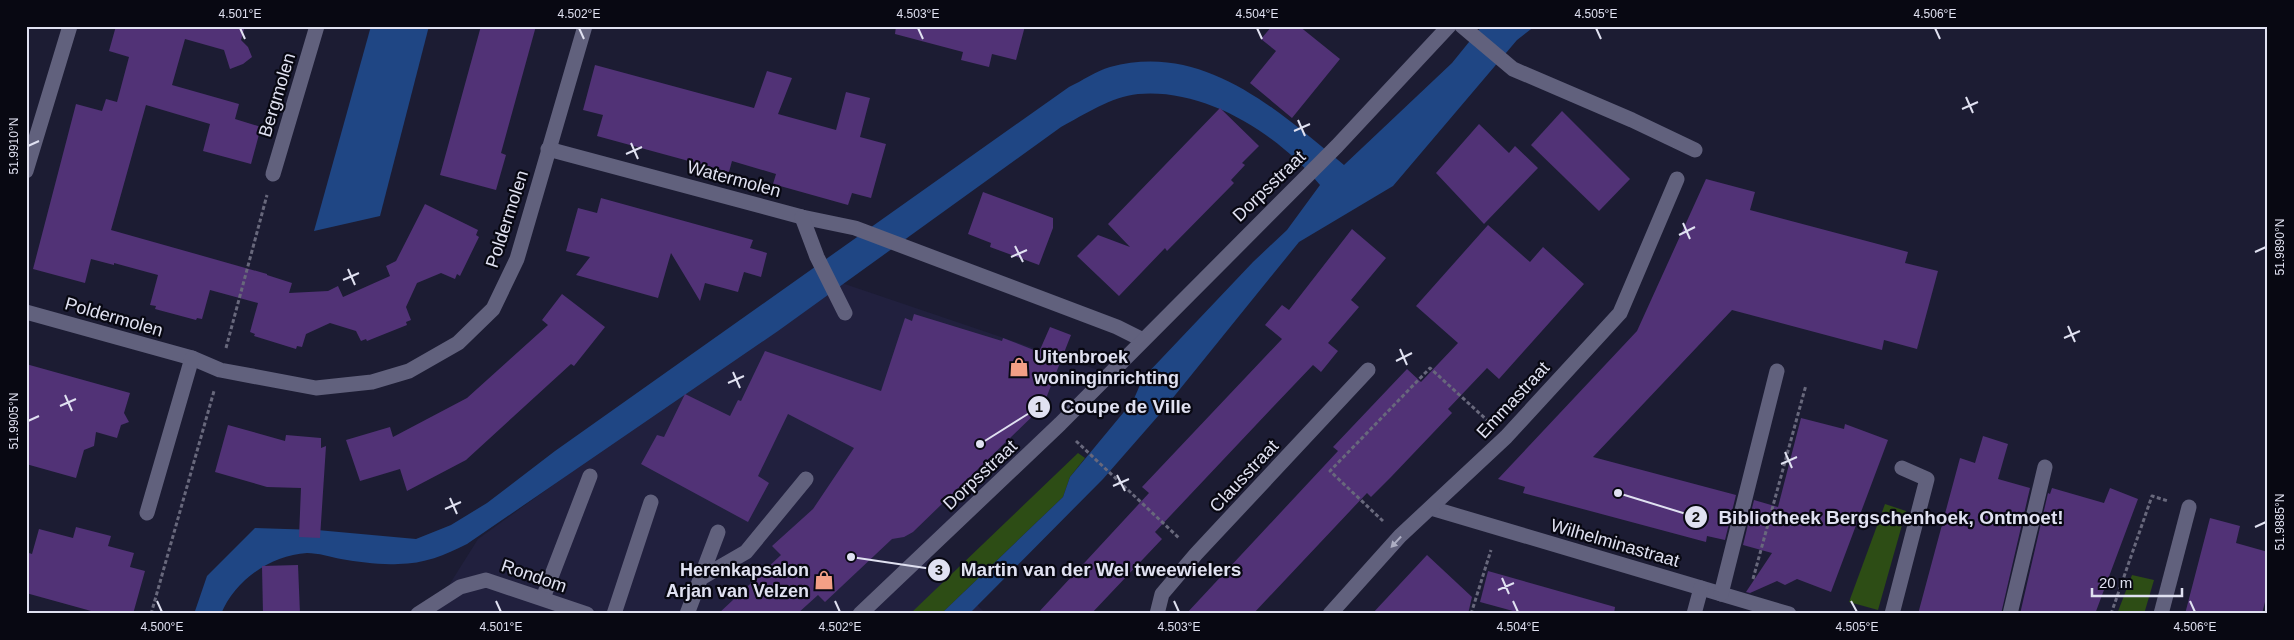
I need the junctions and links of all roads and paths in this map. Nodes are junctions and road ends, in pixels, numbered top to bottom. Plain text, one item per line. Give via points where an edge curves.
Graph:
1 (70, 26) edge
2 (317, 26) edge
3 (584, 26) edge
4 (1449, 26) edge
5 (1466, 30) edge
6 (548, 149) junction
7 (1695, 150) dead end
8 (26, 170) edge
9 (272, 174) dead end
10 (1677, 179) dead end
11 (802, 217) junction
12 (26, 312) edge
13 (845, 313) dead end
14 (1143, 340) junction
15 (192, 358) junction
16 (1368, 370) dead end
17 (1777, 371) dead end
18 (1806, 385) dead end
19 (1506, 437) junction
20 (1084, 449) dead end
21 (2045, 467) dead end
22 (1902, 468) dead end
23 (590, 476) dead end
24 (806, 480) dead end
25 (651, 502) dead end
26 (2189, 507) joint
27 (1431, 508) junction
28 (147, 514) dead end
29 (1160, 521) dead end
30 (1498, 528) junction
31 (718, 532) dead end
32 (1400, 536) junction
33 (701, 578) junction
34 (1701, 588) junction
35 (1721, 594) junction
36 (543, 598) junction
37 (1747, 601) junction
38 (557, 609) edge
39 (418, 614) edge
40 (587, 614) edge
41 (614, 614) edge
42 (687, 614) edge
43 (860, 614) edge
44 (1157, 614) edge
45 (1330, 614) edge
46 (1471, 614) edge
47 (1694, 614) edge
48 (1789, 614) edge
49 (1892, 614) edge
50 (2010, 614) edge
51 (2111, 614) edge
52 (2161, 614) edge

1 - 8 street
2 - 9 street, Bergmolen
3 - 6 street, Poldermolen
4 - 14 street, Dorpsstraat via 1301,183
5 - 7 street via 1513,69
6 - 11 street, Watermolen
6 - 15 street, Poldermolen via 513,267 493,309 458,344 409,371 372,382 316,388 220,370
10 - 19 street, Emmastraat via 1620,313
11 - 13 street via 817,257
11 - 14 street, Watermolen via 855,228 910,247
12 - 15 street, Poldermolen
14 - 43 street, Dorpsstraat via 1060,424
15 - 28 street
16 - 44 street, Clausstraat via 1196,554 1162,594
17 - 35 street
18 - 37 path
19 - 27 street, Emmastraat
19 - 32 path via 1430,368 1330,471
20 - 29 path
21 - 50 street
22 - 49 street via 1927,479
23 - 36 street
24 - 33 street via 746,552
25 - 41 street
26 - 51 path via 2152,496
26 - 52 street
27 - 30 street, Wilhelminastraat
27 - 32 street, Emmastraat
30 - 34 street, Wilhelminastraat
30 - 46 path
31 - 33 street
32 -> 45 street, Emmastraat
33 - 42 street
34 - 35 street, Wilhelminastraat
34 - 47 street
35 - 37 street, Wilhelminastraat
36 - 38 street, Rondom
36 - 39 street, Rondom via 486,580 460,587
37 - 48 street, Wilhelminastraat
38 - 40 street, Rondom

